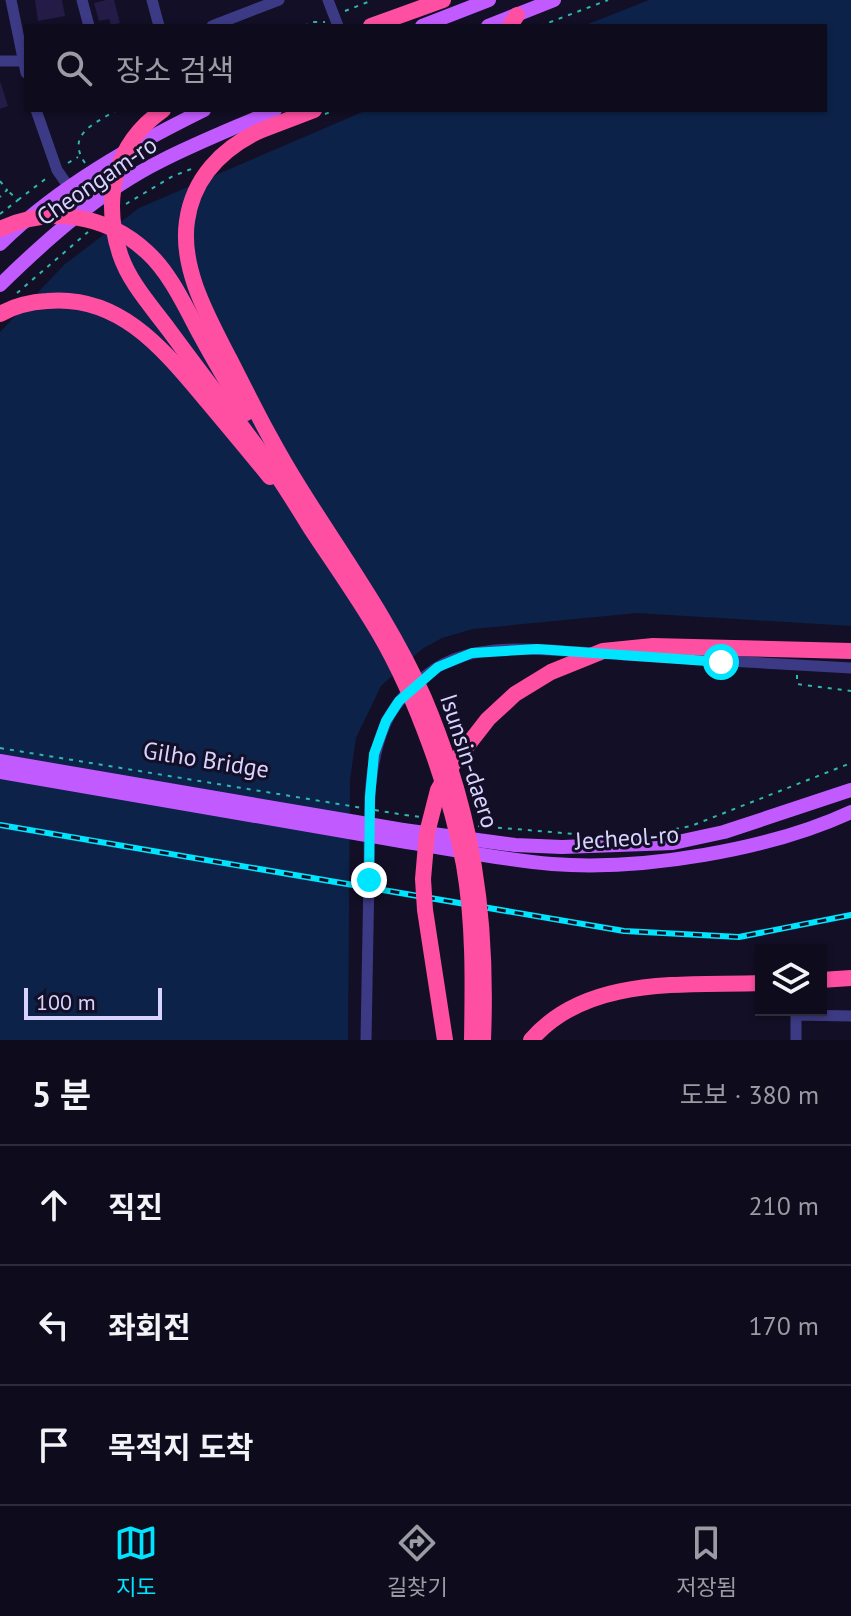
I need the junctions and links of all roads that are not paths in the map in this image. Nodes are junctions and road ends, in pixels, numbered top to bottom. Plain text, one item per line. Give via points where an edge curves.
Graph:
1 (82, 0) edge
2 (152, 0) edge
3 (279, 0) edge
4 (328, 0) edge
5 (443, 0) edge
6 (489, 0) edge
7 (554, 0) edge
8 (7, 1) edge
9 (514, 20) edge
10 (85, 24) edge
11 (158, 24) edge
12 (217, 24) edge
13 (337, 24) edge
14 (377, 24) edge
15 (427, 24) edge
16 (23, 44) edge
17 (0, 61) edge
18 (24, 67) edge
19 (37, 112) edge
20 (161, 112) edge
21 (200, 112) edge
22 (270, 112) edge
23 (319, 112) edge
24 (68, 189) junction
25 (85, 210) junction
26 (0, 229) edge
27 (0, 244) edge
28 (0, 285) edge
29 (0, 314) edge
30 (316, 524) junction
31 (851, 651) edge
32 (851, 668) edge
33 (0, 761) edge
34 (0, 772) edge
35 (851, 790) edge
36 (851, 812) edge
37 (403, 828) junction
38 (851, 978) edge
39 (827, 980) edge
40 (755, 983) edge
41 (851, 1016) edge
42 (366, 1040) edge
43 (445, 1040) edge
44 (472, 1040) edge
45 (483, 1040) edge
46 (531, 1040) edge
47 (796, 1040) edge

1 - 10 street
2 - 11 street
3 - 12 street
4 - 13 street
5 - 14 highway
6 - 15 main road
7 - 9 main road
8 - 16 street
16 - 18 street
17 - 18 street
19 - 24 street
20 - 30 highway, bridge via 139,131 116,167 112,222 122,259 151,307
21 - 24 main road, Cheongam-ro via 141,141
22 - 25 main road, Cheongam-ro via 160,161
23 - 30 highway, bridge via 259,131 221,154 196,190 187,223 194,281
24 - 25 street
24 - 27 main road, Cheongam-ro
25 - 28 main road, Cheongam-ro
26 - 30 highway, bridge via 44,216 90,219 122,232 149,254
29 - 30 highway, bridge via 33,302 63,299 108,309 132,323 168,355
30 - 44 highway, Isunsin-daero, bridge via 385,644 452,812 471,923
30 - 45 highway, Isunsin-daero, bridge via 389,625 460,798 480,895
31 - 43 highway, bridge via 653,646 603,651 551,672 488,719 438,790 427,833 425,910
32 - 42 street via 537,649 472,653 438,667 399,701 374,754
33 - 37 main road, Gilho Bridge, bridge
34 - 37 main road, Gilho Bridge, bridge
35 - 37 main road, Jecheol-ro via 724,832 673,843 515,845
36 - 37 main road, Jecheol-ro via 737,848 651,862 554,864
38 - 39 highway
40 - 46 highway via 612,991 555,1017
41 - 47 street via 796,1015

